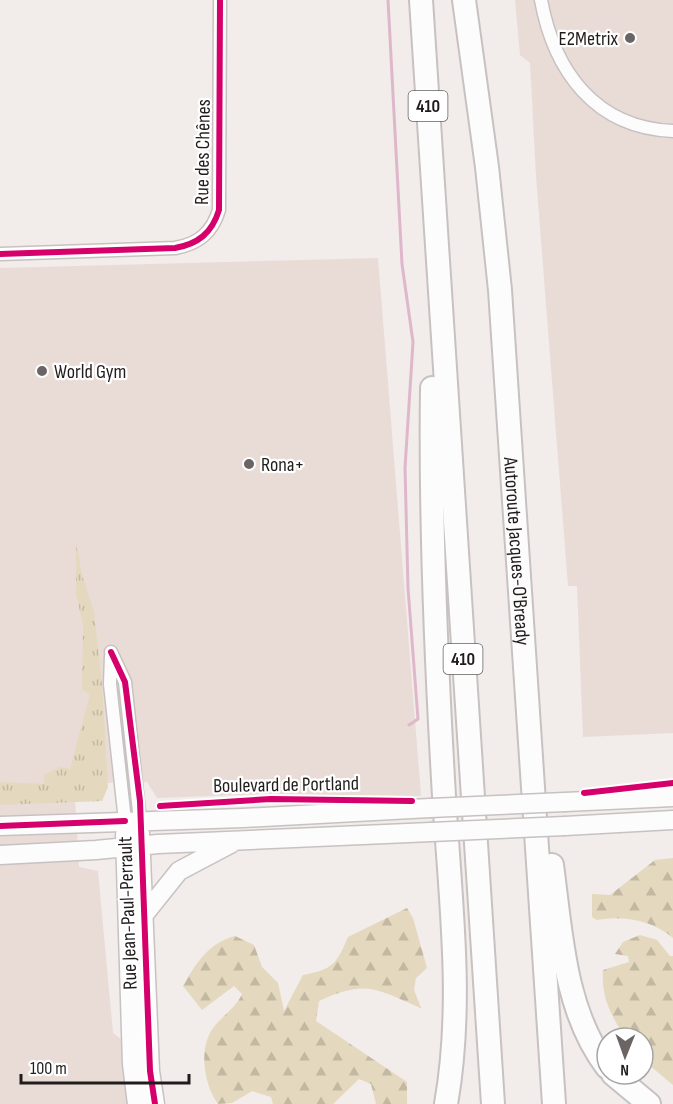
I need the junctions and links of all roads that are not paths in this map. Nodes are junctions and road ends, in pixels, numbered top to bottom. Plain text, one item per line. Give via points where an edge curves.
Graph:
1 (220, 0) edge
2 (421, 0) edge
3 (464, 0) edge
4 (541, 0) edge
5 (673, 131) edge
6 (435, 213) junction
7 (0, 254) edge
8 (525, 659) junction
9 (673, 797) edge
10 (673, 820) edge
11 (133, 821) junction
12 (0, 826) edge
13 (236, 841) junction
14 (133, 846) junction
15 (0, 855) edge
16 (143, 916) junction
17 (595, 1044) edge
18 (453, 1054) junction
19 (625, 1086) edge
20 (137, 1104) edge
21 (155, 1104) edge
22 (439, 1104) edge
23 (446, 1104) edge
24 (493, 1104) edge
25 (554, 1104) edge
26 (649, 1104) edge

1 - 7 street, Rue des Chênes via 219,210 211,230 194,243 175,248
2 - 6 highway, 410
3 - 8 highway, Autoroute Jacques-O'Bready via 497,252
4 - 5 street via 555,51 581,90 624,121
6 - 18 highway via 430,504 454,977
6 - 24 highway, 410
8 - 17 highway via 566,959 583,1023
8 - 25 highway, Autoroute Jacques-O'Bready
9 - 11 main road, Boulevard de Portland, bridge
10 - 13 main road, bridge
11 - 11 street, Rue Jean-Paul-Perrault via 124,682 111,652 110,684
11 - 12 main road, Boulevard de Portland
11 - 14 main road, Rue Jean-Paul-Perrault
13 - 14 main road
13 - 16 main road via 178,871
14 - 15 main road
14 - 16 main road, Rue Jean-Paul-Perrault
14 - 20 main road, Rue Jean-Paul-Perrault via 132,1064
16 - 21 main road, Rue Jean-Paul-Perrault
18 - 22 highway
18 - 23 highway
19 - 26 highway

